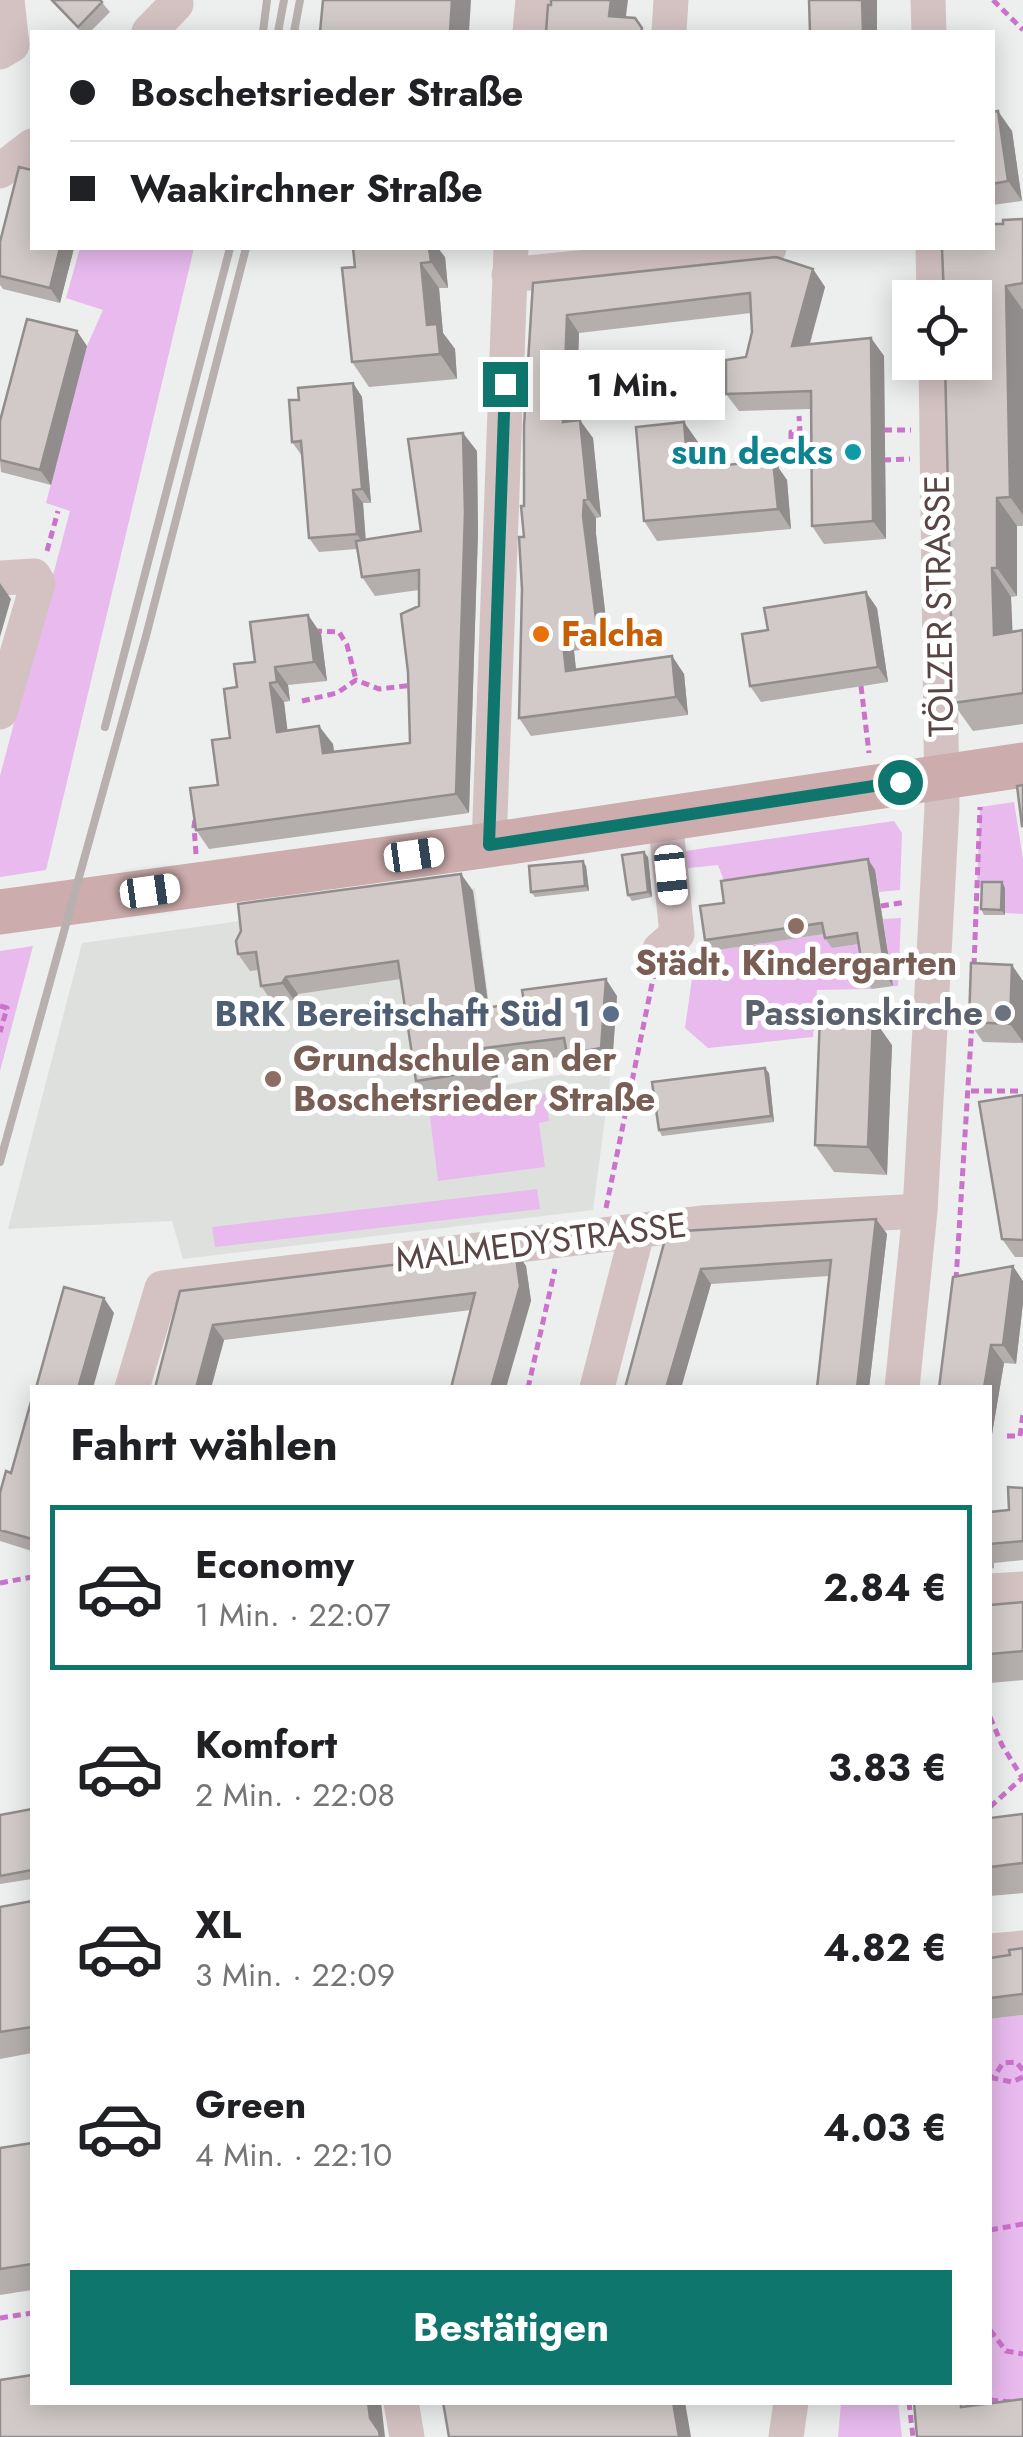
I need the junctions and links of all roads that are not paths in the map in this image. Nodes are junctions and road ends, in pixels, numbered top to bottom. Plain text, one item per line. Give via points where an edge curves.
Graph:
1 (7, 0) edge
2 (533, 0) edge
3 (670, 0) edge
4 (928, 0) edge
5 (176, 4) dead end
6 (151, 30) edge
7 (530, 30) edge
8 (669, 30) edge
9 (929, 30) edge
10 (0, 52) edge
11 (30, 148) edge
12 (0, 171) edge
13 (727, 250) edge
14 (933, 250) edge
15 (643, 254) edge
16 (510, 261) edge
17 (934, 280) edge
18 (938, 380) edge
19 (0, 578) edge
20 (0, 712) edge
21 (983, 771) edge
22 (665, 818) junction
23 (489, 845) junction
24 (0, 912) edge
25 (660, 948) road end
26 (920, 1211) junction
27 (638, 1232) junction
28 (133, 1385) edge
29 (597, 1385) edge
30 (902, 1385) edge
31 (1023, 1589) edge
32 (992, 1592) edge
33 (1023, 1948) edge
34 (992, 1951) edge
35 (401, 2405) edge
36 (791, 2405) edge
37 (406, 2437) edge
38 (786, 2437) edge

1 - 10 street via 12,45
2 - 7 street
3 - 8 street
4 - 9 street
5 - 6 street
11 - 12 street
13 - 15 street
14 - 17 street
15 - 16 street
16 - 23 street
18 - 21 street, TÖLZER STRASSE
19 - 20 street via 34,576 38,583
21 - 22 main road
21 - 26 street, TÖLZER STRASSE
22 - 23 main road
22 - 25 street via 677,934
23 - 24 main road
26 - 27 street, MALMEDYSTRASSE
26 - 30 street, TÖLZER STRASSE
27 - 28 street, MALMEDYSTRASSE via 162,1288
27 - 29 street
31 - 32 street
33 - 34 street
35 - 37 street
36 - 38 street

